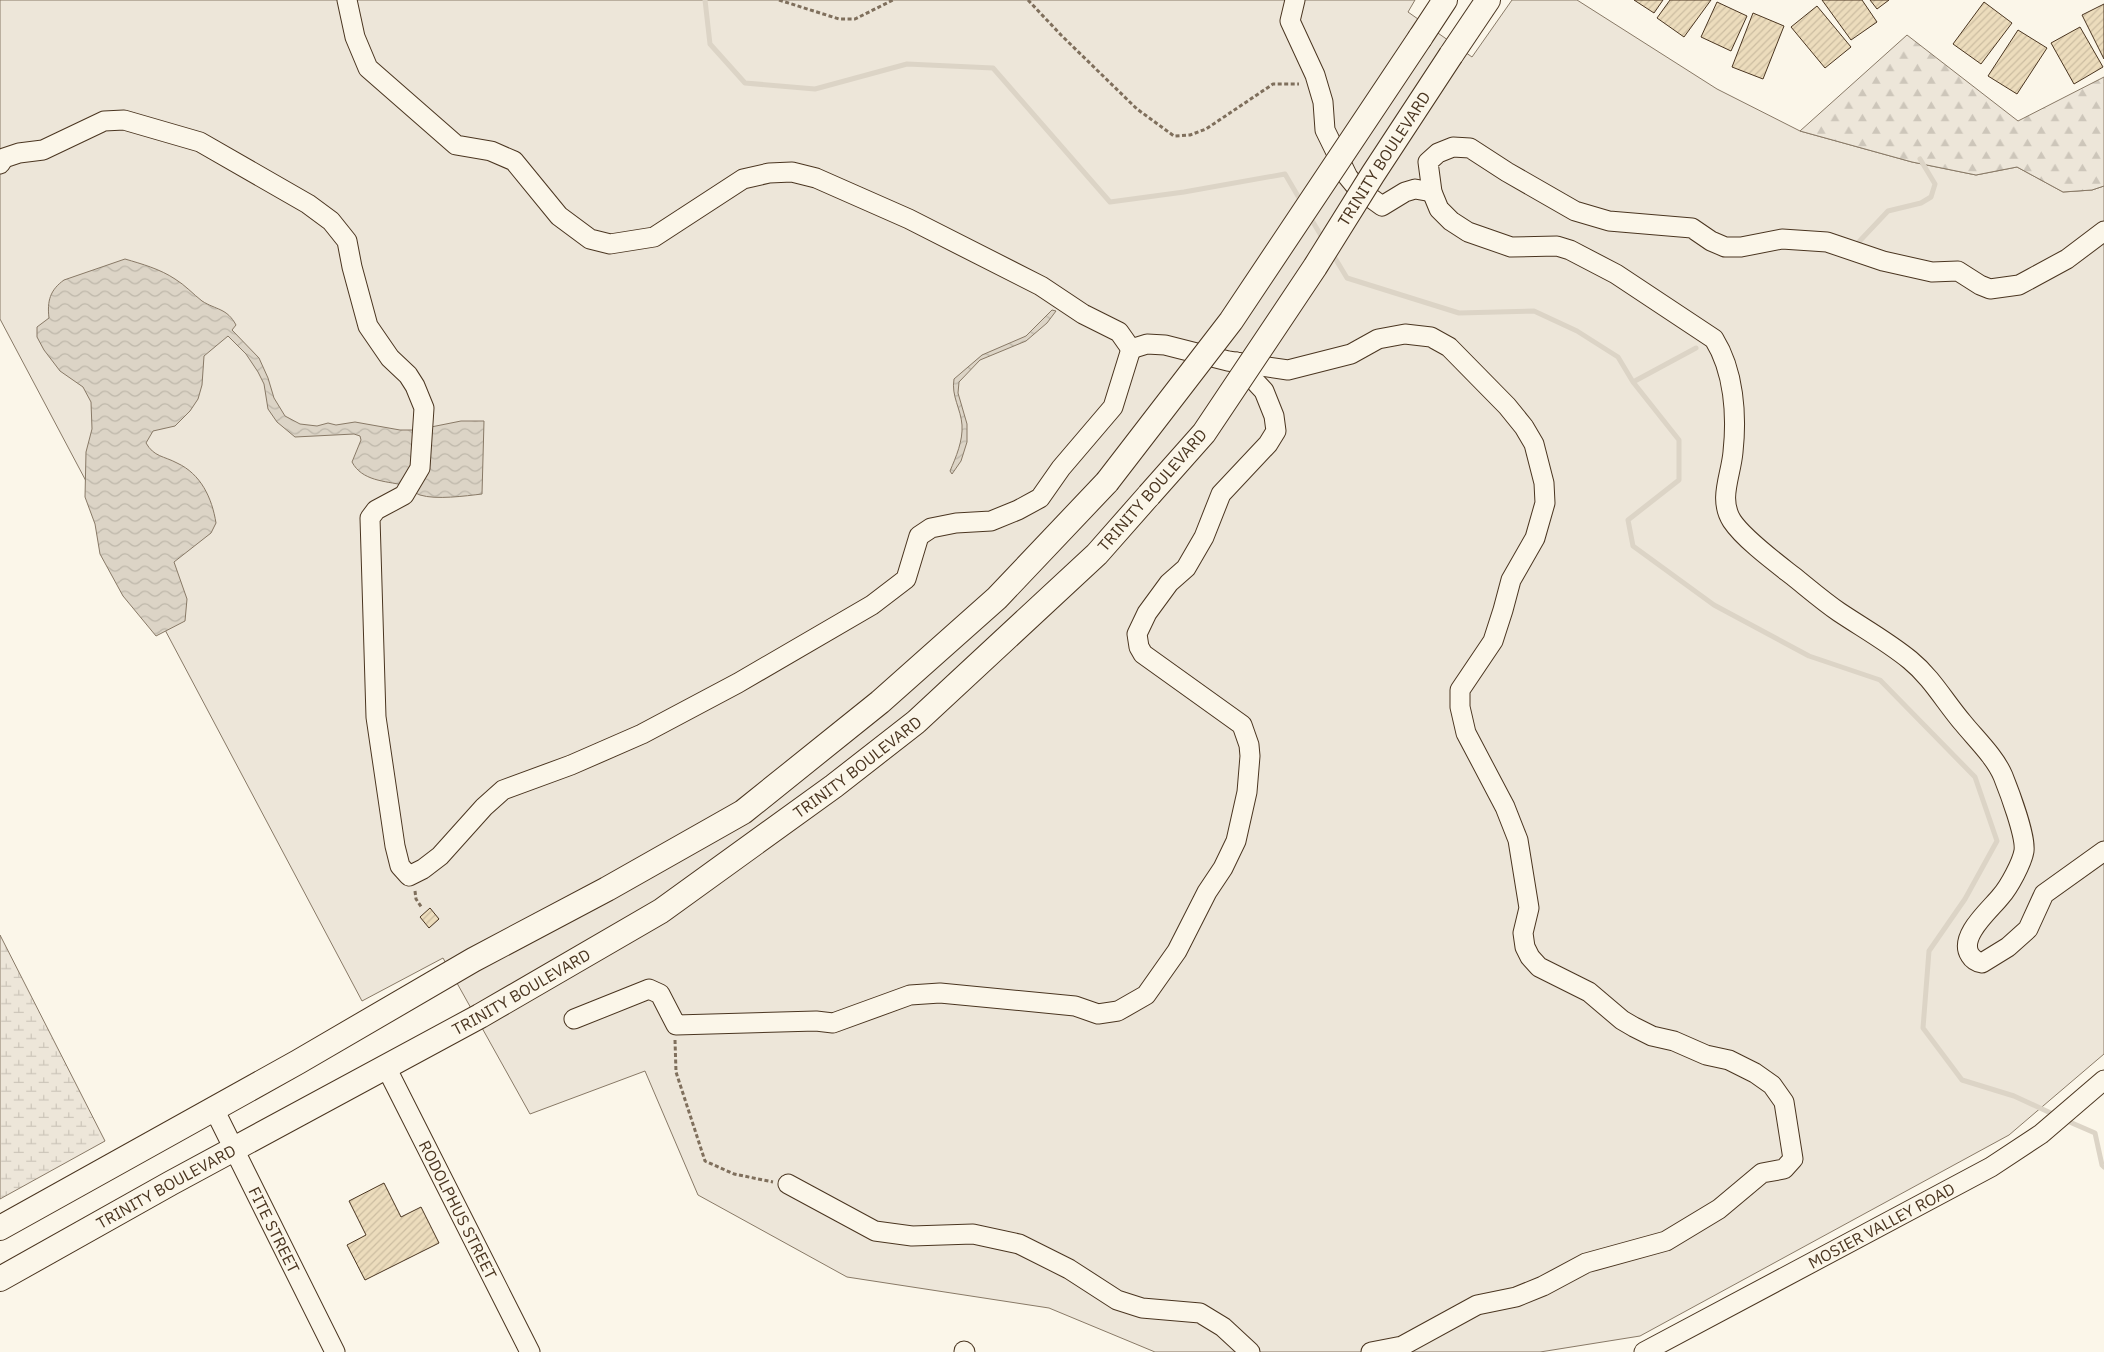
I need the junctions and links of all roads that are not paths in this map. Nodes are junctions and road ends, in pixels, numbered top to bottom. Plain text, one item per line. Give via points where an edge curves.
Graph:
1 (348, 0) edge
2 (1295, 0) edge
3 (1444, 0) edge
4 (1488, 0) edge
5 (0, 164) edge
6 (1432, 192) junction
7 (2104, 230) edge
8 (1131, 349) junction
9 (1237, 362) junction
10 (2104, 851) edge
11 (574, 1019) dead end
12 (386, 1067) junction
13 (2099, 1084) edge
14 (214, 1109) junction
15 (233, 1150) junction
16 (788, 1184) road end
17 (0, 1228) edge
18 (0, 1279) edge
19 (335, 1352) edge
20 (530, 1352) edge
21 (1250, 1352) edge
22 (1371, 1352) edge
23 (1644, 1352) edge

1 - 8 street via 355,37 368,68 456,145 491,151 514,161 559,216 590,239 610,244 654,237 743,179 792,172 816,178 909,219 1041,286 1083,314 1119,332
2 - 6 street via 1290,20 1319,89 1325,130 1348,177 1357,188 1382,206 1415,189
3 - 14 main road, bridge via 1231,321 1107,482 997,598 880,702 743,812 473,960
4 - 12 main road, TRINITY BOULEVARD, bridge via 1204,433 1097,554 916,722 834,786 661,911
5 - 8 street via 4,158 43,150 104,121 124,120 200,142 237,162 308,204 331,222 347,241 368,326 390,358 408,375 424,408 420,468 404,494 376,510 370,518 376,717 394,846 400,866 409,876 440,856 503,790 642,734 872,605 906,579 919,536 931,528 991,521 1040,498 1113,407
6 - 7 street via 1428,162 1438,153 1453,147 1470,148 1575,211 1609,221 1692,228 1725,248 1782,239 1827,242 1883,261 1932,272 1958,271 1990,288 2019,285 2067,259
6 - 10 street via 1440,209 1468,232 1511,247 1557,246 1570,250 1616,274 1714,339 1721,350 1734,407 1734,453 1724,495 1731,519 1778,564 1837,611 1910,660 1930,679 2000,768 2008,787 2024,850 2002,895 1976,924 1970,936 1969,954 1976,962 1982,963 2008,947 2028,929 2044,894
8 - 9 street via 1147,344 1165,345
9 - 11 street via 1264,391 1276,431 1268,444 1221,494 1204,537 1186,568 1168,583 1136,634 1142,654 1242,724 1250,756 1247,792 1236,841 1228,859 1177,951 1146,995 1118,1011 1098,1014 1075,1006 940,992 910,994 833,1023 676,1026 660,994 648,988
9 - 22 street via 1288,370 1351,354 1378,339 1405,334 1430,337 1449,347 1524,427 1534,444 1544,483 1545,503 1534,538 1510,580 1504,610 1492,641 1460,690 1460,707 1466,733 1505,807 1518,840 1529,908 1523,933 1525,947 1539,967 1589,992 1634,1027 1706,1055 1729,1060 1772,1085 1784,1102 1794,1159 1784,1168 1762,1173 1719,1209 1666,1241 1586,1263 1534,1290 1476,1305 1402,1346
12 - 15 main road, TRINITY BOULEVARD
12 - 20 street, RODOLPHUS STREET
13 - 23 street, MOSIER VALLEY ROAD via 2048,1128 1991,1167
14 - 15 street, FITE STREET
14 - 17 main road
15 - 18 main road, TRINITY BOULEVARD
15 - 19 street, FITE STREET
16 - 21 street via 875,1231 912,1236 973,1234 1019,1244 1069,1269 1117,1300 1142,1308 1200,1313 1223,1327

